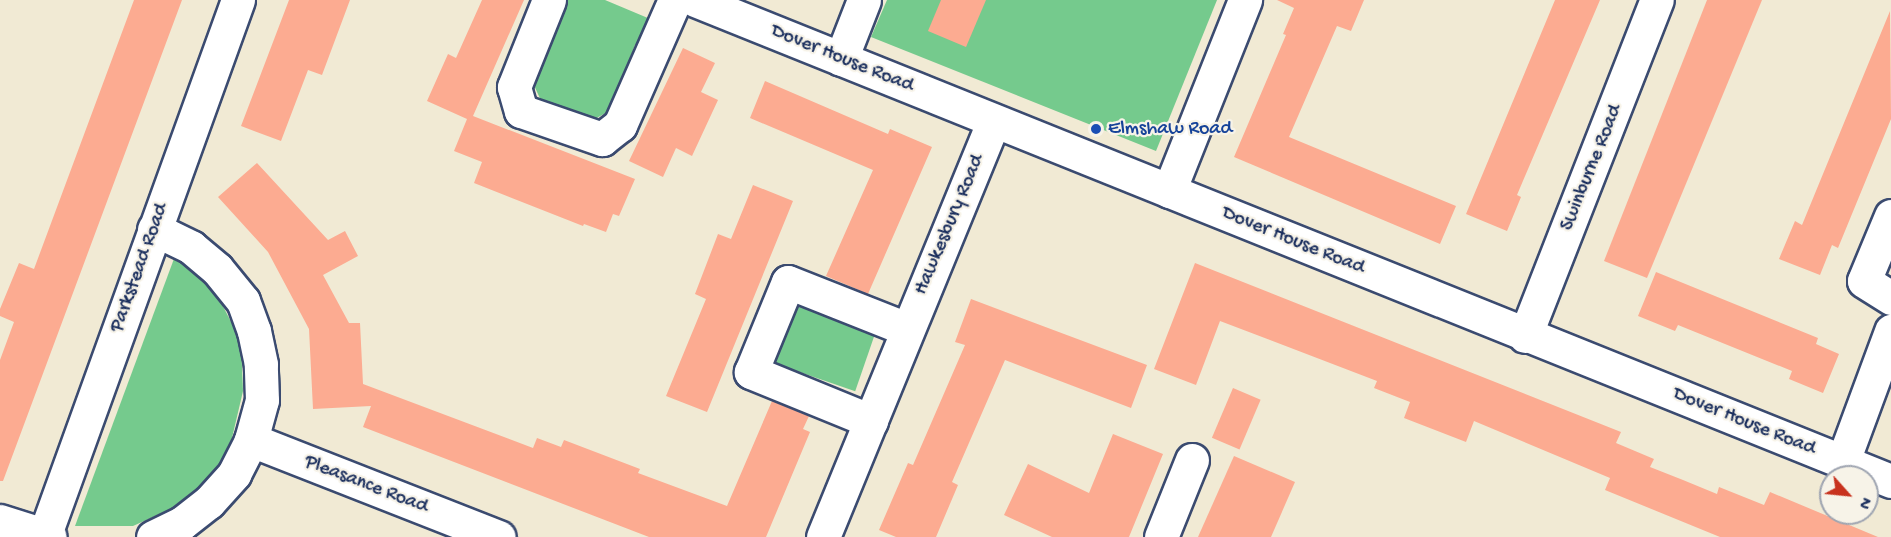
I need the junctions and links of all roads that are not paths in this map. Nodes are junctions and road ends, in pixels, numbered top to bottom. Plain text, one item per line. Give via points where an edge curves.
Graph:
1 (238, 0) edge
2 (549, 0) edge
3 (675, 0) edge
4 (695, 0) edge
5 (864, 0) edge
6 (1245, 0) edge
7 (1657, 0) edge
8 (842, 59) junction
9 (994, 121) junction
10 (1168, 191) junction
11 (1891, 216) edge
12 (154, 229) junction
13 (1891, 298) edge
14 (907, 329) junction
15 (1891, 331) edge
16 (1525, 336) junction
17 (871, 421) junction
18 (251, 440) junction
19 (1192, 460) dead end
20 (1842, 461) junction
21 (1891, 481) edge
22 (0, 521) edge
23 (486, 535) edge
24 (46, 537) edge
25 (153, 537) edge
26 (823, 537) edge
27 (1161, 537) edge

1 - 12 street, Parkstead Road
2 - 3 street via 514,87 521,111 602,139 620,125
4 - 8 street, Dover House Road
5 - 8 street
6 - 10 street
7 - 16 street, Swinburne Road
8 - 9 street, Dover House Road
9 - 10 street, Dover House Road
9 - 14 street, Hawkesbury Road
10 - 16 street, Dover House Road
11 - 13 street via 1864,281
12 - 18 street via 191,247 217,269 243,301 261,363 262,400
12 - 24 street, Parkstead Road
14 - 17 street, Hawkesbury Road
14 - 17 street via 788,282 751,372
15 - 20 street
16 - 20 street, Dover House Road
17 - 26 street, Hawkesbury Road
18 - 23 street, Pleasance Road
18 - 25 street via 234,474 209,502 182,523
19 - 27 street
20 - 21 street, Dover House Road
22 - 24 street

